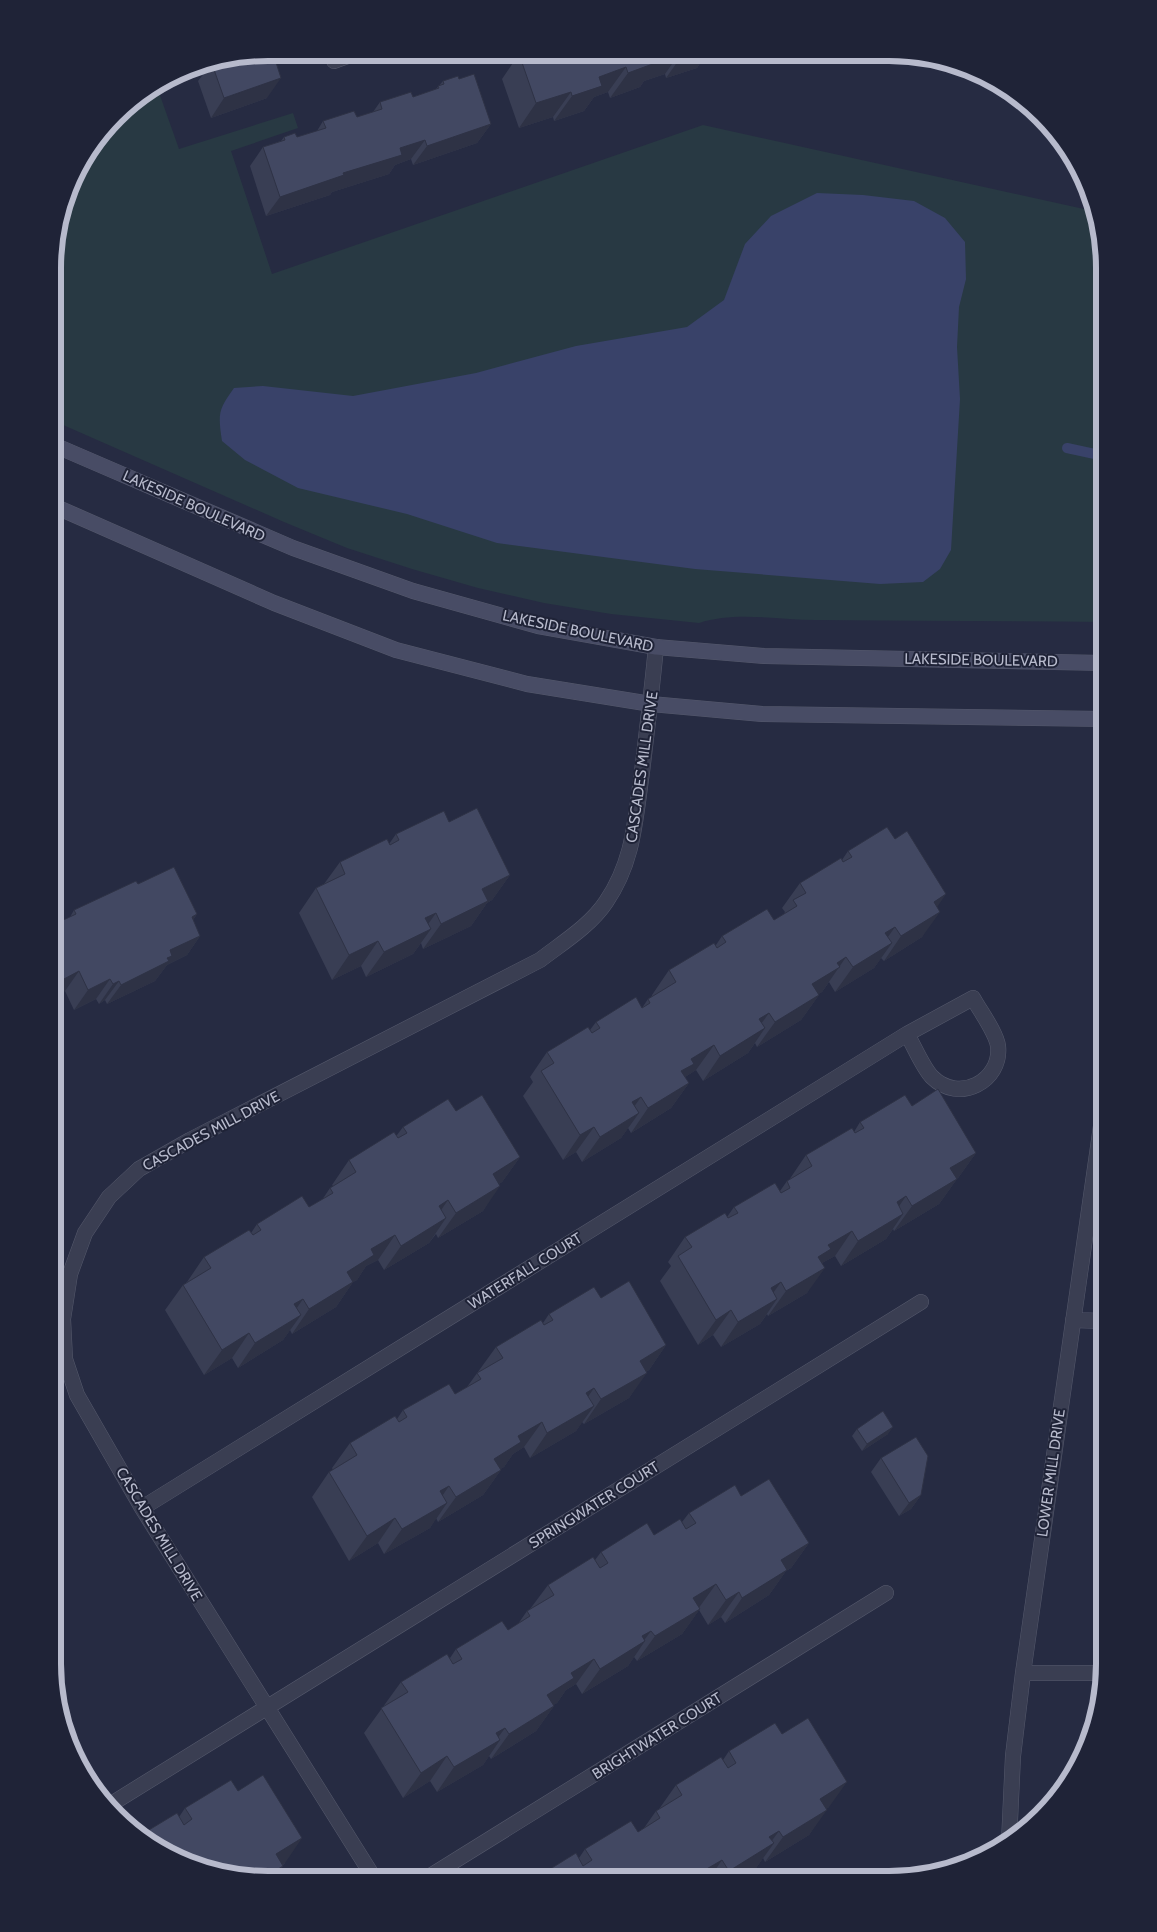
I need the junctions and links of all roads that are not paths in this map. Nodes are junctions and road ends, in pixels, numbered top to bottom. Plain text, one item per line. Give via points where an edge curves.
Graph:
1 (61, 448) edge
2 (61, 509) edge
3 (656, 647) junction
4 (1096, 663) edge
5 (651, 704) junction
6 (1096, 719) edge
7 (907, 1034) junction
8 (1096, 1160) edge
9 (921, 1302) dead end
10 (1073, 1320) junction
11 (1096, 1321) edge
12 (142, 1508) junction
13 (886, 1593) dead end
14 (1023, 1673) junction
15 (1095, 1673) edge
16 (267, 1707) junction
17 (115, 1802) edge
18 (1009, 1832) edge
19 (370, 1871) edge
20 (438, 1871) edge

1 - 3 main road, LAKESIDE BOULEVARD via 293,548 413,591 538,626
2 - 5 main road via 274,603 396,650 528,684
3 - 4 main road, LAKESIDE BOULEVARD via 764,656
3 - 5 street, CASCADES MILL DRIVE
5 - 6 main road via 762,714
5 - 12 street, CASCADES MILL DRIVE via 631,848 605,903 582,927 540,960 139,1169 109,1197 84,1233 68,1283 63,1319 65,1359 77,1395
7 - 7 street, WATERFALL COURT via 931,1076 955,1090 970,1088 986,1079 996,1063 998,1045 973,998
7 - 12 street, WATERFALL COURT
8 - 10 street, LOWER MILL DRIVE
9 - 16 street, SPRINGWATER COURT
10 - 11 street
10 - 14 street, LOWER MILL DRIVE
12 - 16 street, CASCADES MILL DRIVE
13 - 20 street, BRIGHTWATER COURT
14 - 15 street
14 - 18 street, LOWER MILL DRIVE via 1013,1756
16 - 17 street
16 - 19 street, CASCADES MILL DRIVE

